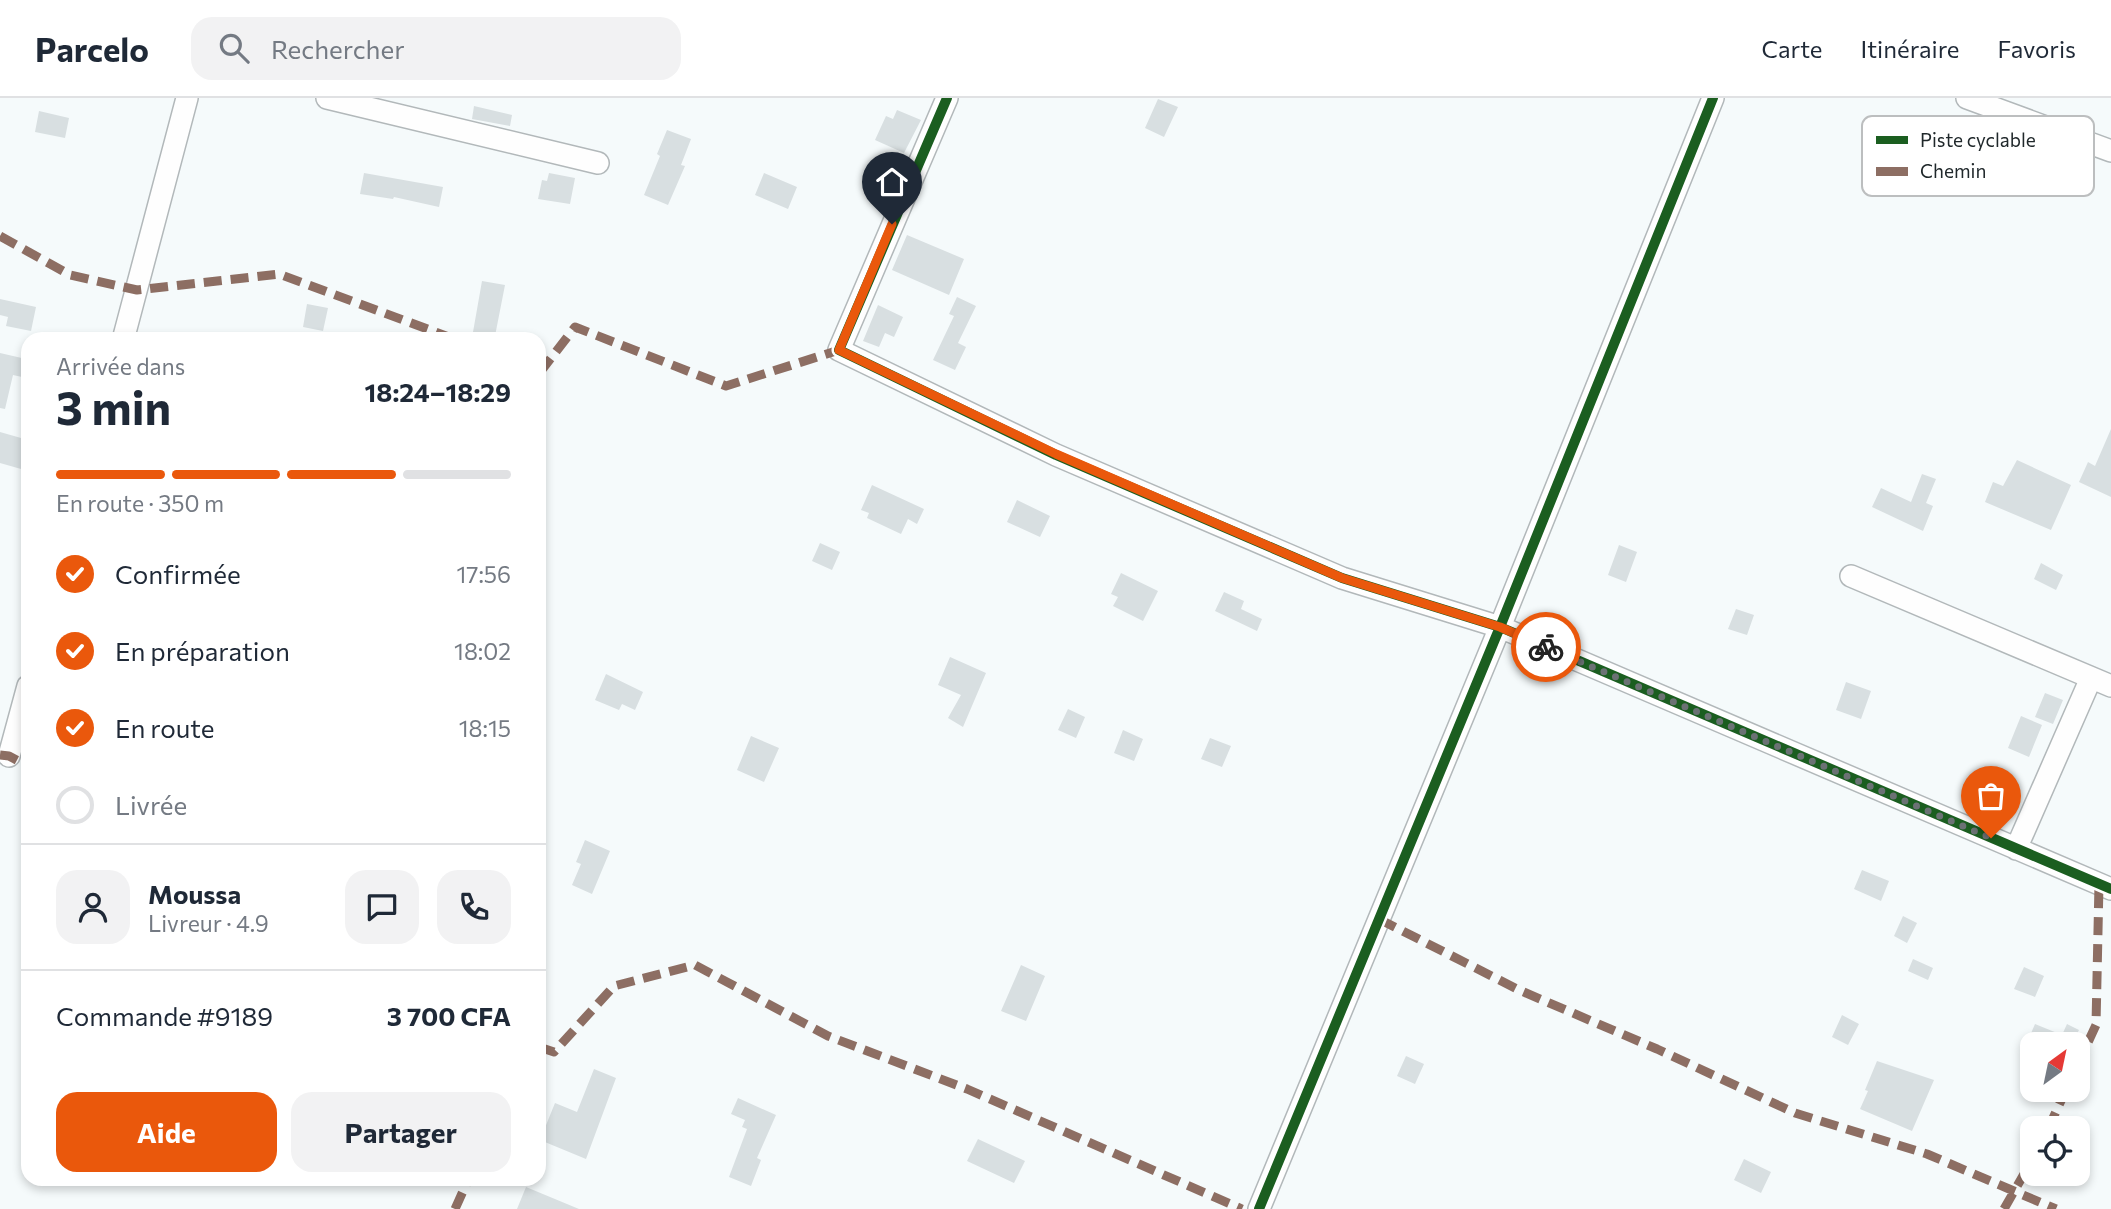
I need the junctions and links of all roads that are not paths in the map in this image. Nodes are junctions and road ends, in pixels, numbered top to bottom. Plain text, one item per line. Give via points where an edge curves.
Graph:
1 (187, 98) edge
2 (327, 98) edge
3 (947, 98) edge
4 (1713, 98) edge
5 (1967, 98) edge
6 (2016, 116) edge
7 (2094, 145) edge
8 (2111, 151) edge
9 (598, 163) dead end
10 (125, 332) edge
11 (1850, 576) dead end
12 (1500, 627) junction
13 (2091, 678) junction
14 (2111, 687) edge
15 (21, 712) edge
16 (9, 756) dead end
17 (2016, 849) junction
18 (2111, 889) edge
19 (1259, 1209) edge

1 - 10 street
2 - 9 street
3 - 12 street via 839,350 1056,454 1342,578
4 - 12 street
5 - 6 street
7 - 8 street
11 - 13 street
12 - 17 street
12 - 19 street
13 - 14 street
13 - 17 street
15 - 16 street
17 - 18 street

